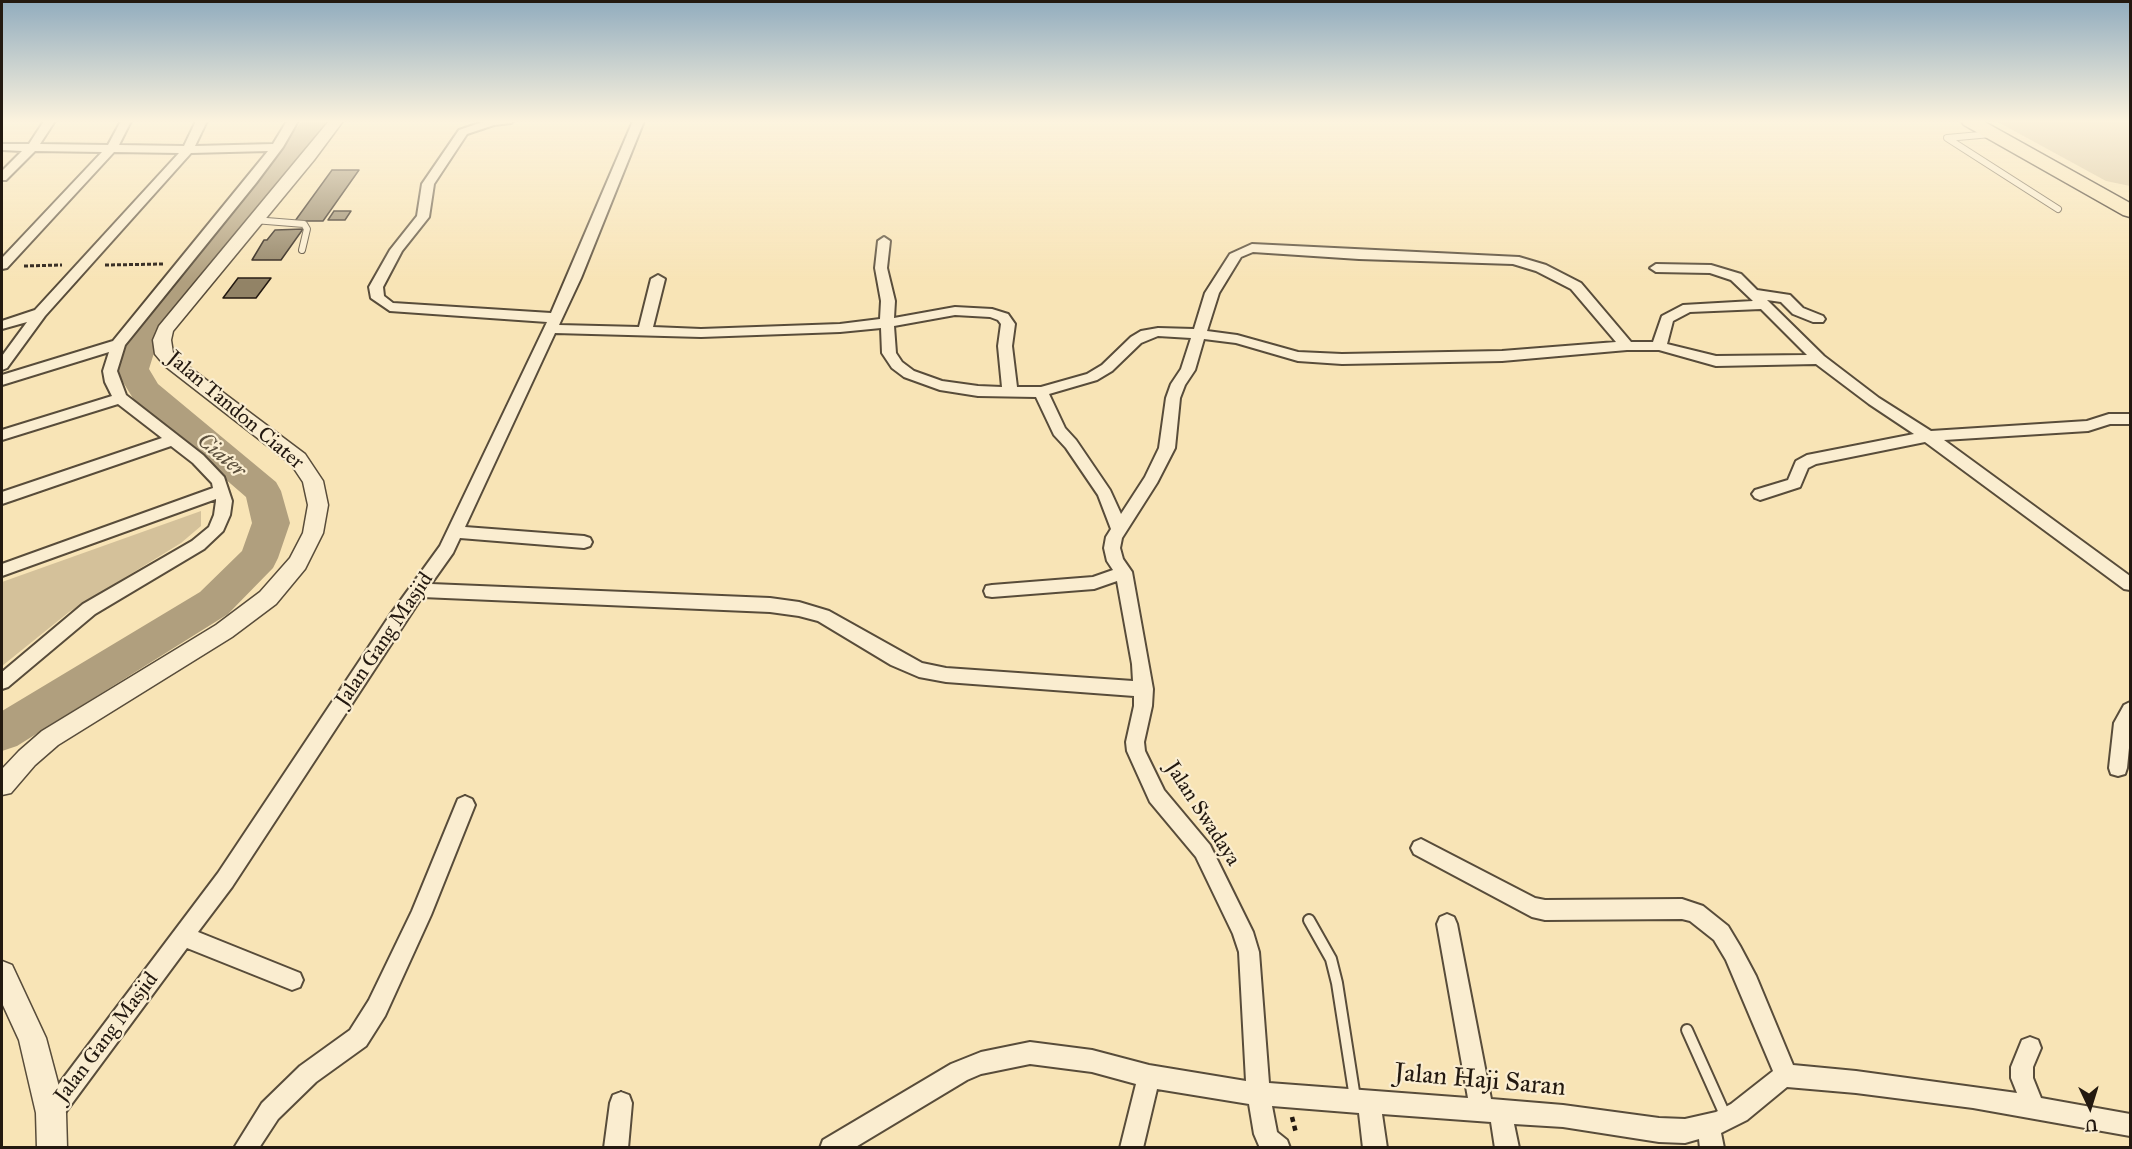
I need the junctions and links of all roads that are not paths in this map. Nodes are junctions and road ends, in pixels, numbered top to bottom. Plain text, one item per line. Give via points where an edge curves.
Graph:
1 (87, 175) edge
2 (166, 175) edge
3 (256, 175) edge
4 (294, 175) edge
5 (434, 175) edge
6 (617, 175) edge
7 (2004, 175) edge
8 (2077, 175) edge
9 (2082, 175) edge
10 (2129, 203) edge
11 (2058, 209) dead end
12 (254, 220) junction
13 (884, 241) dead end
14 (302, 249) dead end
15 (2, 265) edge
16 (1656, 268) dead end
17 (658, 279) dead end
18 (1758, 300) junction
19 (40, 313) junction
20 (1818, 319) dead end
21 (553, 323) junction
22 (887, 323) junction
23 (2, 325) edge
24 (645, 331) junction
25 (1198, 334) junction
26 (118, 344) junction
27 (1627, 346) junction
28 (1659, 346) junction
29 (1819, 359) junction
30 (2, 364) edge
31 (2, 380) edge
32 (1010, 392) junction
33 (1041, 392) junction
34 (120, 398) junction
35 (2130, 419) edge
36 (2, 435) edge
37 (1928, 436) junction
38 (173, 440) junction
39 (221, 491) junction
40 (1760, 494) dead end
41 (2, 498) edge
42 (1119, 529) junction
43 (456, 532) junction
44 (584, 542) dead end
45 (1120, 566) junction
46 (2, 570) edge
47 (2130, 584) edge
48 (419, 590) junction
49 (992, 591) dead end
50 (2, 682) edge
51 (1144, 689) junction
52 (2130, 710) edge
53 (2118, 768) dead end
54 (2, 786) edge
55 (465, 805) dead end
56 (1421, 848) dead end
57 (1309, 920) dead end
58 (1447, 924) dead end
59 (184, 937) junction
60 (2, 974) edge
61 (292, 980) dead end
62 (1687, 1030) dead end
63 (2030, 1048) dead end
64 (1149, 1076) junction
65 (1786, 1076) junction
66 (1258, 1094) junction
67 (1362, 1100) junction
68 (621, 1103) dead end
69 (2033, 1107) junction
70 (1491, 1110) junction
71 (51, 1113) junction
72 (2130, 1125) edge
73 (1716, 1131) edge
74 (1288, 1142) edge
75 (52, 1148) edge
76 (245, 1148) edge
77 (616, 1148) edge
78 (831, 1148) edge
79 (1131, 1148) edge
80 (1375, 1148) edge
81 (1507, 1148) edge

1 - 15 street
2 - 19 street
3 - 26 street
4 - 12 street, Jalan Tandon Ciater
5 - 21 street via 428,184 423,217 396,250 376,287 378,298 390,307
6 - 21 street, Jalan Gang Masjid
7 - 11 lane
8 - 10 main road
9 - 10 main road
12 - 14 lane via 304,224 307,229
12 - 54 street, Jalan Tandon Ciater via 165,330 161,347 171,362 298,459 315,489 318,505 313,532 298,563 268,598 224,631 50,738
13 - 22 street via 881,268 888,301
16 - 18 street via 1720,270 1736,277
17 - 24 street
18 - 20 street via 1785,298 1798,311
18 - 28 street via 1675,313 1667,319
18 - 29 street
19 - 23 street
19 - 30 street
21 - 24 street
21 - 43 street, Jalan Gang Masjid
22 - 24 street via 701,333
22 - 32 street via 889,353 909,374 940,385
22 - 32 street via 955,311 1003,317 1008,324 1005,346
25 - 27 street via 1237,339 1298,356 1342,359 1502,356
25 - 27 street via 1212,293 1236,254 1270,247 1359,255 1487,258 1531,264 1576,286
25 - 33 street via 1146,334 1092,377
25 - 42 street via 1188,370 1173,398 1167,448
26 - 31 street
26 - 34 street via 110,371
27 - 28 street
28 - 29 street via 1716,361
29 - 37 street via 1874,402
32 - 33 street
33 - 42 street via 1059,431 1105,494
34 - 36 street
34 - 38 street
35 - 37 street via 2109,419 2088,426
37 - 40 street via 1812,459 1801,465 1795,483
37 - 47 street
38 - 39 street via 198,459 219,482
38 - 41 street
39 - 46 street
39 - 50 street via 222,515 215,531 89,609
42 - 45 street, Jalan Swadaya via 1112,548
43 - 44 street
43 - 48 street, Jalan Gang Masjid
45 - 49 street via 1094,584
45 - 51 street, Jalan Swadaya
48 - 51 street via 770,604 823,616 919,670
48 - 59 street, Jalan Gang Masjid
51 - 66 street, Jalan Swadaya via 1135,742 1143,767 1157,796 1203,851 1250,952
52 - 53 street via 2123,723
55 - 76 street via 421,915 377,1008 358,1038 308,1074 270,1111
56 - 65 street via 1532,907 1696,912 1721,933 1733,953
57 - 67 lane via 1331,959
58 - 70 street
59 - 61 street
59 - 71 street, Jalan Gang Masjid
60 - 71 street via 32,1038
62 - 73 lane
63 - 69 street via 2022,1078
64 - 66 street, Jalan Haji Saran
64 - 78 street, Jalan Haji Saran via 1092,1061 1030,1053 981,1063 959,1072
64 - 79 street
65 - 69 street via 1895,1086
65 - 73 street, Jalan Haji Saran
66 - 67 street, Jalan Haji Saran
66 - 74 street, Jalan Swadaya via 1270,1142
67 - 70 street, Jalan Haji Saran
67 - 80 street
68 - 77 street
69 - 72 street
70 - 73 street, Jalan Haji Saran via 1659,1130
70 - 81 street
71 - 75 street

